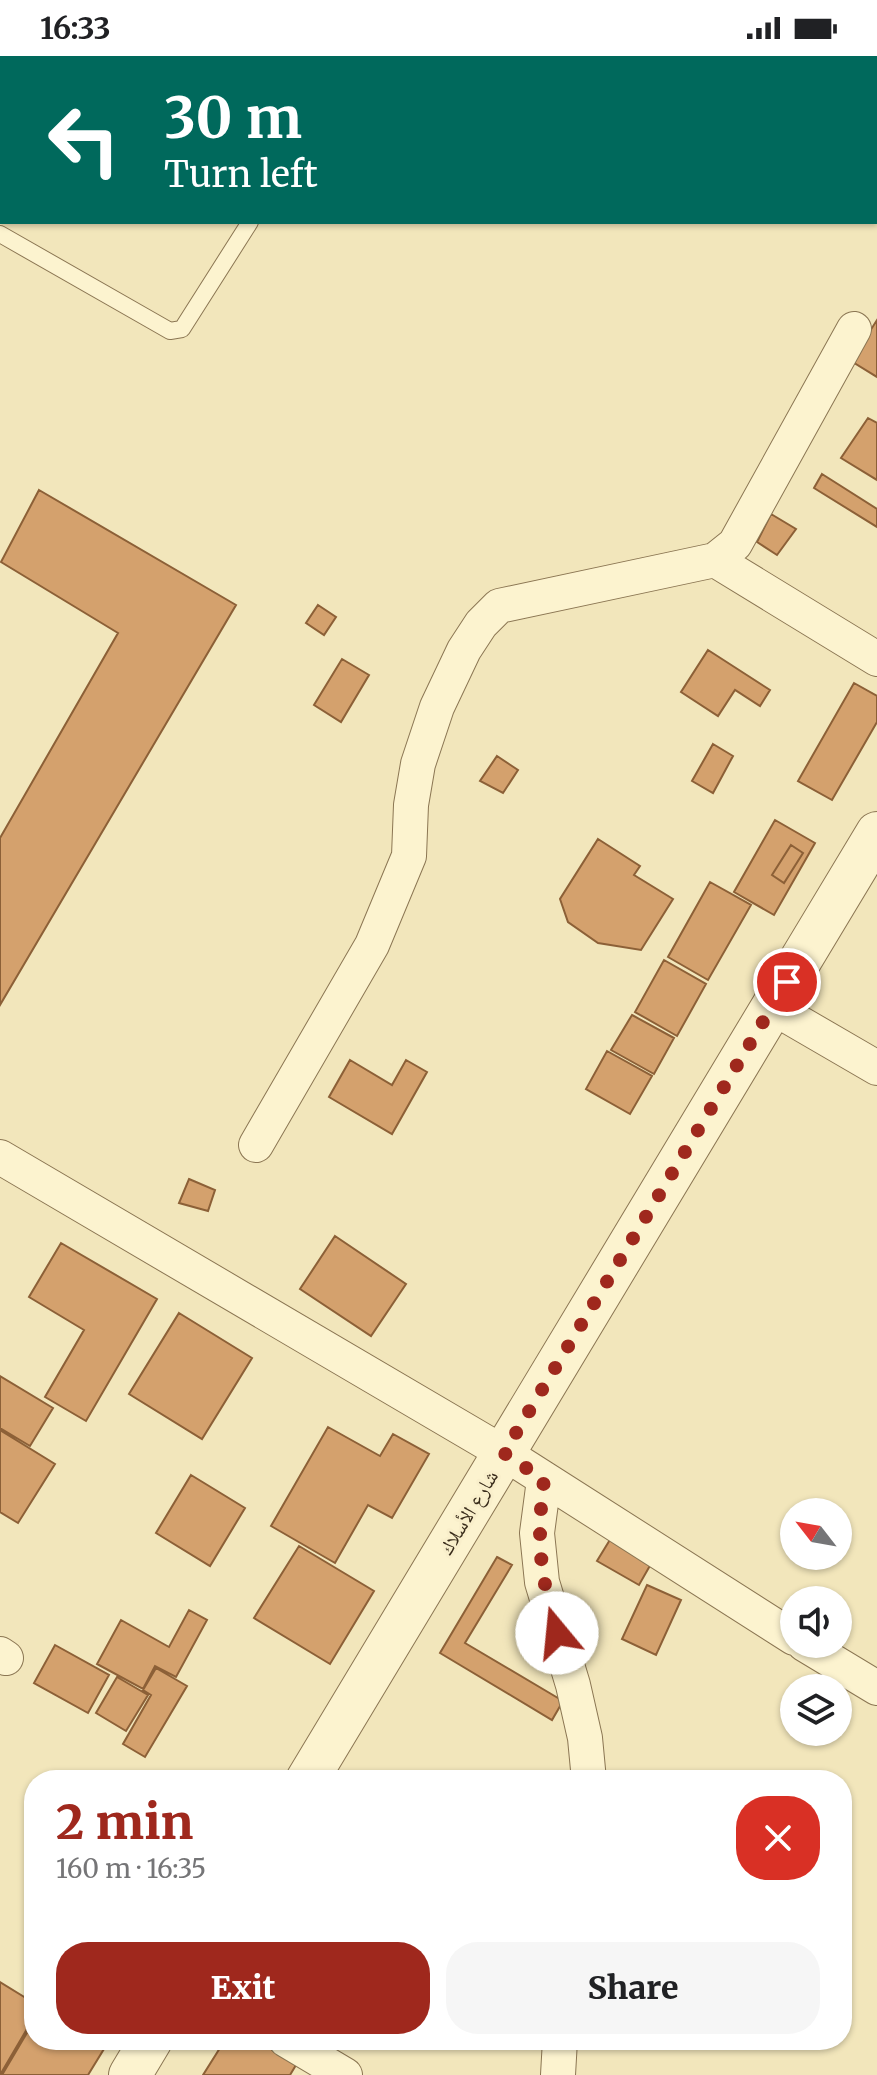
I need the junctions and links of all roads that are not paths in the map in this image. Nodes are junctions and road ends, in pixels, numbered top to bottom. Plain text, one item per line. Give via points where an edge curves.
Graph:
1 (249, 224) edge
2 (0, 234) edge
3 (854, 329) dead end
4 (715, 560) junction
5 (877, 659) edge
6 (877, 833) edge
7 (772, 1007) junction
8 (877, 1068) edge
9 (256, 1145) dead end
10 (0, 1157) edge
11 (504, 1453) junction
12 (544, 1480) junction
13 (780, 1629) edge
14 (827, 1658) edge
15 (877, 1688) edge
16 (313, 1770) edge
17 (588, 1770) edge
18 (145, 2050) edge
19 (303, 2050) edge
20 (559, 2050) edge
21 (130, 2075) edge
22 (345, 2075) edge
23 (558, 2075) edge

1 - 2 lane via 182,329 170,331
3 - 4 street via 735,544
4 - 5 street
4 - 9 street via 499,606 481,624 437,707 418,764 409,856 372,945
6 - 7 street, شارع الأسلاك
7 - 8 street
7 - 11 street, شارع الأسلاك
10 - 11 street
11 - 12 street
11 - 16 street, شارع الأسلاك
12 - 13 street
12 - 17 street via 537,1533 542,1582 573,1685
14 - 15 street
18 - 21 street
19 - 22 street
20 - 23 street

